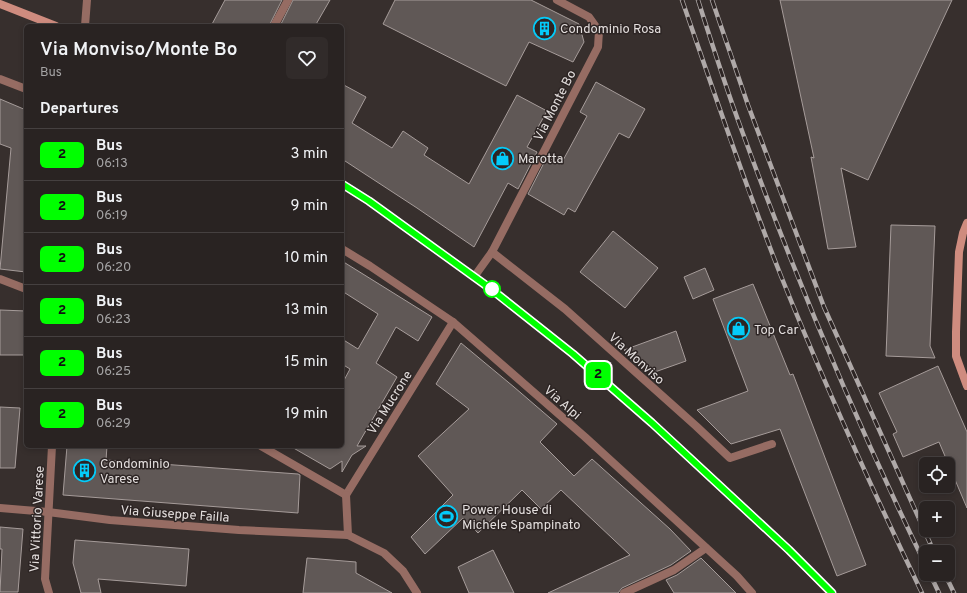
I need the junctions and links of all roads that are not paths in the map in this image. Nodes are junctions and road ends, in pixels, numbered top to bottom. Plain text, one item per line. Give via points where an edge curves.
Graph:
1 (87, 0) edge
2 (288, 0) edge
3 (557, 0) edge
4 (0, 4) edge
5 (51, 24) edge
6 (85, 24) edge
7 (275, 24) edge
8 (0, 79) edge
9 (24, 88) edge
10 (344, 185) edge
11 (967, 223) edge
12 (344, 250) edge
13 (492, 252) junction
14 (474, 277) junction
15 (0, 279) edge
16 (24, 288) edge
17 (453, 322) junction
18 (967, 386) edge
19 (772, 444) dead end
20 (52, 448) edge
21 (264, 448) edge
22 (346, 495) junction
23 (0, 508) edge
24 (48, 512) junction
25 (348, 535) junction
26 (706, 548) junction
27 (49, 593) edge
28 (417, 593) edge
29 (624, 593) edge
30 (752, 593) edge
31 (832, 593) edge

1 - 6 street
2 - 7 street
3 - 13 street, Via Monte Bo via 589,17 599,31 598,47
4 - 5 street
8 - 9 street
10 - 14 street
11 - 18 street via 959,252 956,356
12 - 17 street, Via Alpi
13 - 14 street, Via Monte Bo
13 - 19 street, Via Monviso via 565,310 730,458
14 - 31 street via 573,354 652,423
15 - 16 street
17 - 22 street, Via Mucrone
17 - 26 street, Via Alpi via 585,437
20 - 24 street, Via Vittorio Varese
21 - 22 street
22 - 25 street
23 - 24 street, Via Giuseppe Failla
24 - 25 street, Via Giuseppe Failla via 178,526
24 - 27 street, Via Vittorio Varese via 45,579
25 - 28 street via 384,553 403,571
26 - 29 street via 674,570
26 - 30 street, Via Alpi

